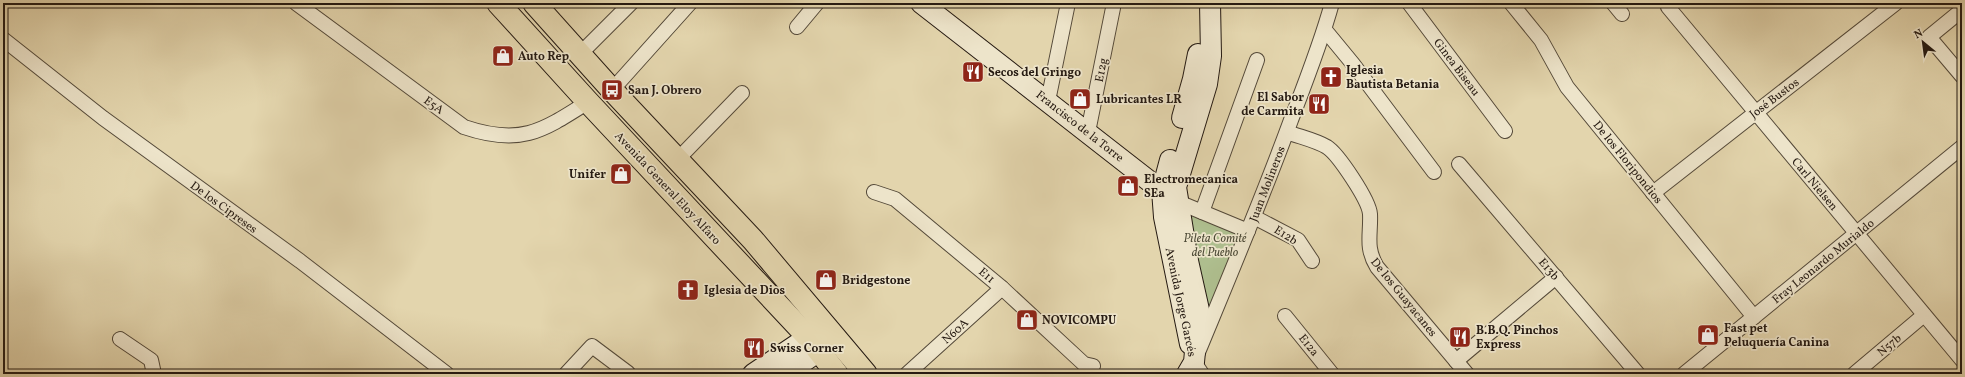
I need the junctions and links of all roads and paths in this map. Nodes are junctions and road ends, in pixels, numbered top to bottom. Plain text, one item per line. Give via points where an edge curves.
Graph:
1 (296, 3) edge
2 (498, 3) edge
3 (534, 3) edge
4 (631, 3) edge
5 (690, 3) edge
6 (817, 3) edge
7 (921, 3) edge
8 (1068, 3) edge
9 (1197, 3) edge
10 (1210, 3) edge
11 (1332, 3) edge
12 (1408, 3) edge
13 (1511, 3) edge
14 (1896, 3) edge
15 (1668, 7) dead end
16 (1113, 8) dead end
17 (1962, 10) edge
18 (797, 27) dead end
19 (1325, 30) junction
20 (3, 39) edge
21 (579, 55) junction
22 (1257, 60) dead end
23 (1962, 76) edge
24 (612, 90) junction
25 (742, 93) dead end
26 (588, 102) junction
27 (1048, 102) junction
28 (1755, 112) junction
29 (1505, 131) dead end
30 (1088, 132) junction
31 (1287, 132) junction
32 (1962, 147) edge
33 (677, 160) junction
34 (1459, 164) dead end
35 (1434, 172) dead end
36 (1162, 190) junction
37 (874, 192) dead end
38 (1653, 193) junction
39 (1178, 202) junction
40 (1202, 212) junction
41 (1254, 217) junction
42 (1248, 231) junction
43 (1857, 234) junction
44 (753, 240) junction
45 (733, 257) junction
46 (1312, 260) dead end
47 (1556, 276) junction
48 (1002, 288) junction
49 (1924, 315) junction
50 (1285, 316) dead end
51 (1754, 317) junction
52 (120, 339) dead end
53 (814, 344) junction
54 (1962, 360) edge
55 (1456, 361) junction
56 (1093, 366) dead end
57 (1194, 370) edge
58 (628, 373) dead end
59 (154, 374) edge
60 (447, 374) edge
61 (566, 374) edge
62 (753, 374) edge
63 (786, 374) edge
64 (837, 374) edge
65 (866, 374) edge
66 (907, 374) edge
67 (1332, 374) edge
68 (1467, 374) edge
69 (1638, 374) edge
70 (1684, 374) edge
71 (1854, 374) edge

1 - 26 street, E5A via 464,127 486,134 510,136 536,132
2 - 26 main road, Avenida General Eloy Alfaro
3 - 21 main road
4 - 21 street
5 - 24 street
6 - 18 street
7 - 27 street, Francisco de la Torre
8 - 27 street
9 - 36 street, Avenida Jorge Garcés via 1198,54
10 - 39 street, Avenida Jorge Garcés via 1211,56 1207,84 1176,187
11 - 19 street, Juan Molineros
12 - 29 street, Ginea Biseau
13 - 38 street, De los Floripondios via 1541,40 1567,87
14 - 28 street, José Bustos
15 - 28 street, Carl Nielsen
16 - 30 street, E12g
17 - 23 street via 1929,37
19 - 31 street, Juan Molineros
19 - 35 street
20 - 60 street, De los Cipreses via 103,118 300,261
21 - 24 main road
22 - 40 street
24 - 33 main road
25 - 33 street
26 - 45 main road, Avenida General Eloy Alfaro
27 - 30 street, Francisco de la Torre
28 - 38 street, José Bustos
28 - 43 street, Carl Nielsen
30 - 36 street, Francisco de la Torre
31 - 41 street, Juan Molineros
31 - 55 street, De los Guayacanes via 1326,147 1338,158 1369,205 1370,256
32 - 43 street, Fray Leonardo Murialdo
33 - 44 main road
34 - 47 street, E13b
36 - 39 street, Francisco de la Torre
36 - 57 street, Avenida Jorge Garcés via 1164,217
37 - 48 street, E11 via 896,200
38 - 51 street, De los Floripondios
39 - 40 street, Francisco de la Torre
39 - 57 street, Avenida Jorge Garcés via 1199,310
40 - 42 street, Francisco de la Torre
41 - 42 street, Juan Molineros
41 - 46 street, E12b via 1298,240
42 - 57 street, Juan Molineros
43 - 49 street, Carl Nielsen
43 - 51 street, Fray Leonardo Murialdo
44 - 45 main road
44 - 65 main road
45 - 53 main road, Avenida General Eloy Alfaro
47 - 55 street
47 - 69 street, E13b
48 - 56 street, E11 via 1084,364
48 - 66 street, N60A
49 - 54 street, Carl Nielsen
49 - 71 street, N57b
50 - 67 street, E12a
51 - 70 street, Fray Leonardo Murialdo
52 - 59 street via 151,360
53 - 62 street
53 - 63 street
53 - 64 main road, Avenida General Eloy Alfaro
55 - 68 street, De los Guayacanes
58 - 61 street via 592,346

